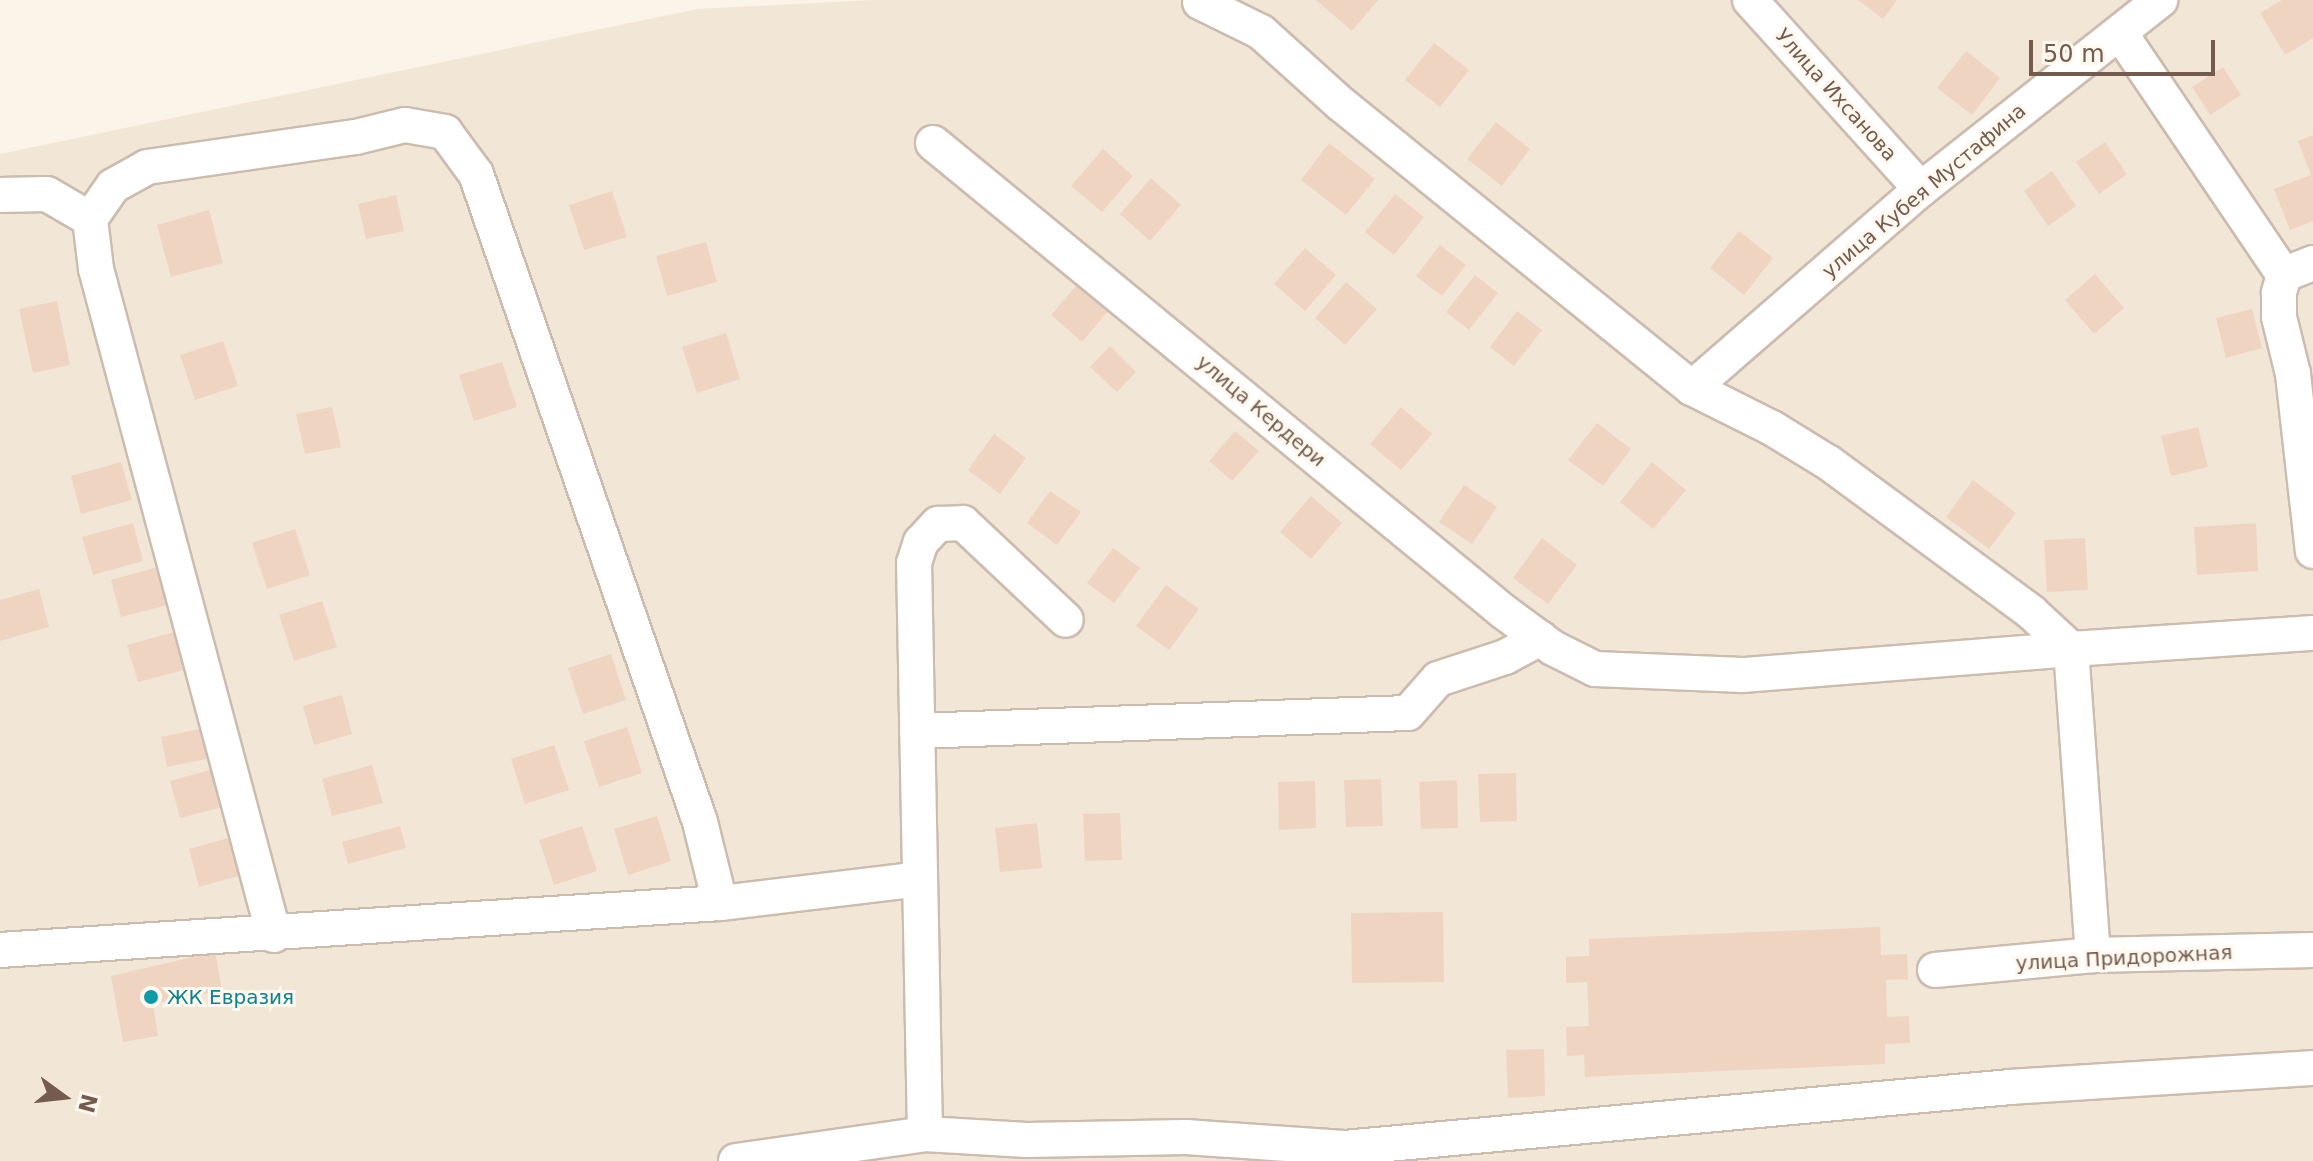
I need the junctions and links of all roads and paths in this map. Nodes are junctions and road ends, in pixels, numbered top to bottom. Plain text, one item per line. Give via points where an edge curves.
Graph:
1 (1750, 0) edge
2 (2160, 0) edge
3 (1200, 2) edge
4 (2120, 33) junction
5 (933, 143) dead end
6 (1921, 189) junction
7 (0, 195) edge
8 (90, 219) junction
9 (2298, 269) edge
10 (1692, 388) junction
11 (2313, 551) edge
12 (1066, 620) dead end
13 (2313, 633) edge
14 (1540, 638) junction
15 (2071, 649) junction
16 (917, 731) junction
17 (920, 879) junction
18 (720, 903) junction
19 (274, 935) junction
20 (0, 950) edge
21 (2313, 950) edge
22 (2093, 955) junction
23 (1935, 970) dead end
24 (2313, 1068) edge
25 (925, 1134) junction
26 (736, 1161) edge

1 - 6 street, Улица Ихсанова
2 - 4 street, улица Кубея Мустафина
3 - 10 street via 1261,32 1341,104
4 - 6 street, улица Кубея Мустафина
4 - 9 street
5 - 14 street, улица Кердери
6 - 10 street, улица Кубея Мустафина
7 - 8 street via 47,194
8 - 18 street via 113,186 147,167 405,125 445,132 476,174 700,822
8 - 19 street via 96,269
9 - 11 street via 2279,293 2279,317 2293,374
10 - 15 street via 1829,463 2031,612
12 - 16 street via 963,523 938,524 921,542 914,563
13 - 15 street
14 - 15 street, улица Кердери via 1595,669 1743,675
14 - 16 street via 1505,657 1438,679 1408,713
15 - 22 street
16 - 17 street
17 - 18 street
17 - 25 street
18 - 19 street
19 - 20 street
21 - 22 street, улица Придорожная
22 - 23 street, улица Придорожная
24 - 25 street via 2010,1087 1344,1148 1186,1137 1027,1140
25 - 26 street

